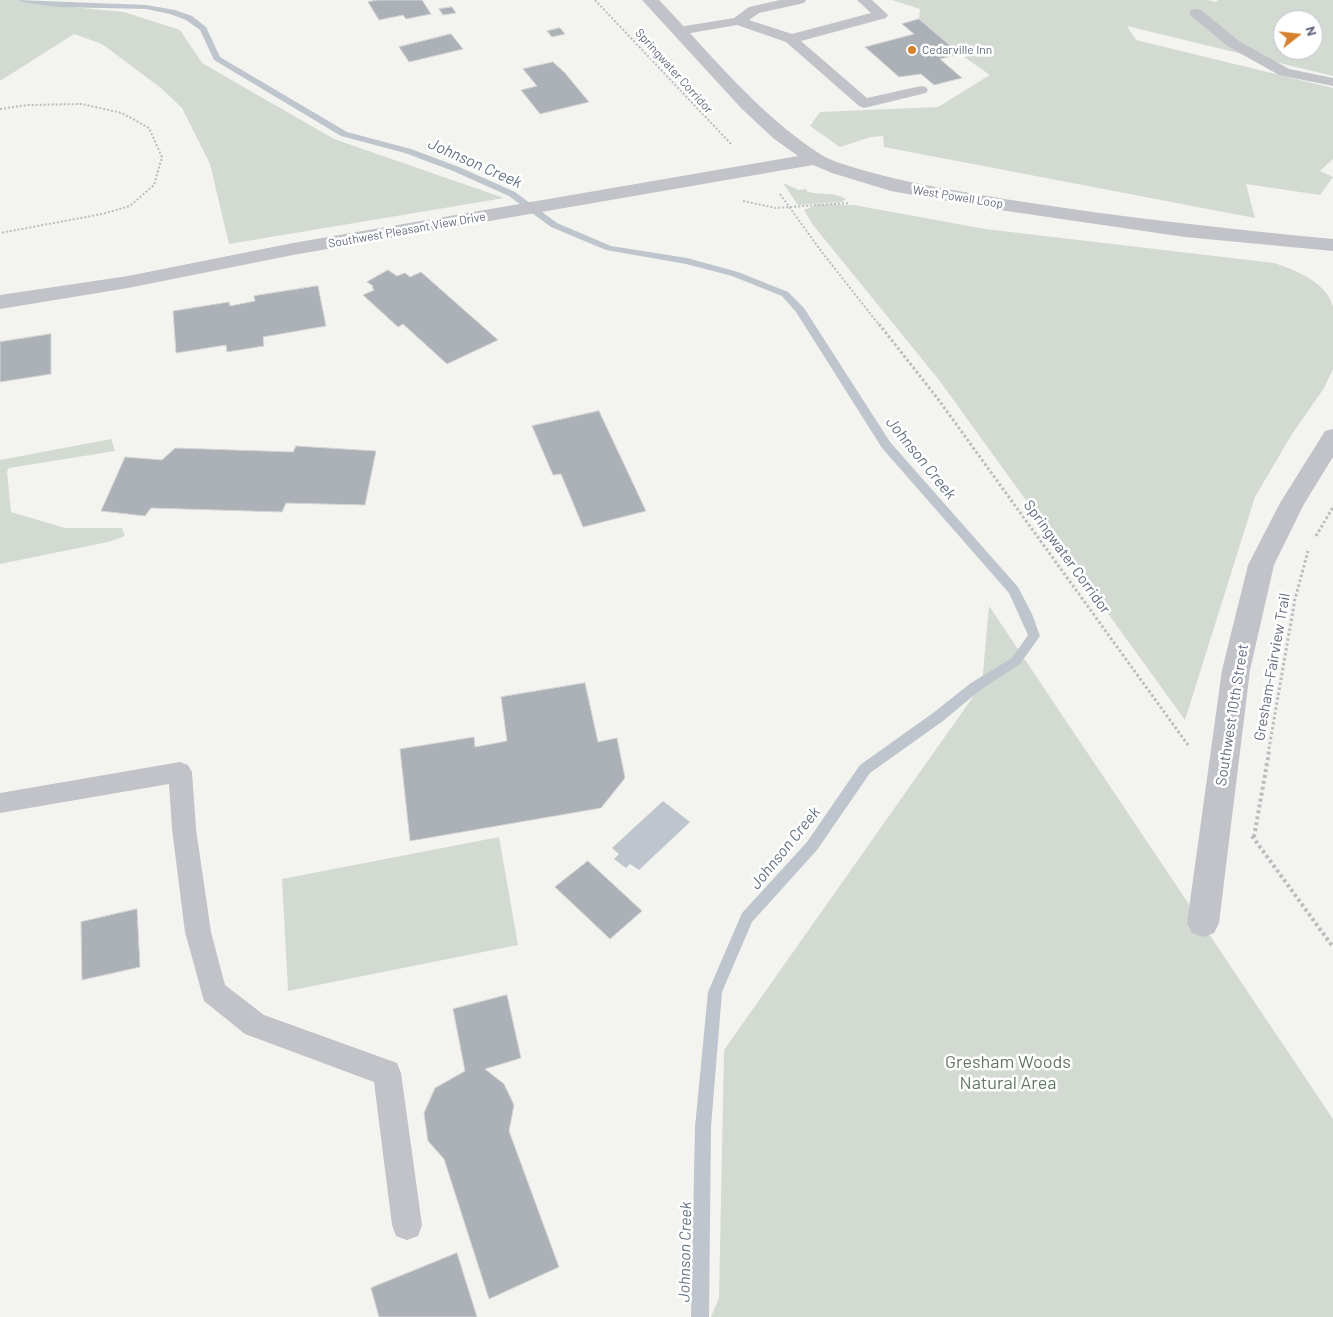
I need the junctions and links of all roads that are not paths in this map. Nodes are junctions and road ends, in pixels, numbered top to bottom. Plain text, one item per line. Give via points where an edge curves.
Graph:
1 (650, 0) edge
2 (799, 0) edge
3 (864, 0) edge
4 (1196, 13) dead end
5 (738, 21) junction
6 (679, 31) junction
7 (790, 40) junction
8 (1333, 82) edge
9 (920, 90) dead end
10 (815, 159) junction
11 (1333, 245) edge
12 (0, 302) edge
13 (1333, 437) edge
14 (0, 803) edge
15 (1203, 923) dead end
16 (407, 1225) dead end

1 - 6 street, West Powell Loop
2 - 5 lane via 754,10
3 - 7 lane via 881,15
4 - 8 lane via 1234,44 1284,72
5 - 6 lane
5 - 7 lane
6 - 10 street, West Powell Loop via 768,123
7 - 9 lane via 864,103
10 - 11 street, West Powell Loop via 871,180 917,190 1186,231
10 - 12 street, Southwest Pleasant View Drive
13 - 15 street, Southwest 10th Street via 1292,503 1262,565 1236,670
14 - 16 lane via 180,772 198,932 214,992 255,1025 387,1073

